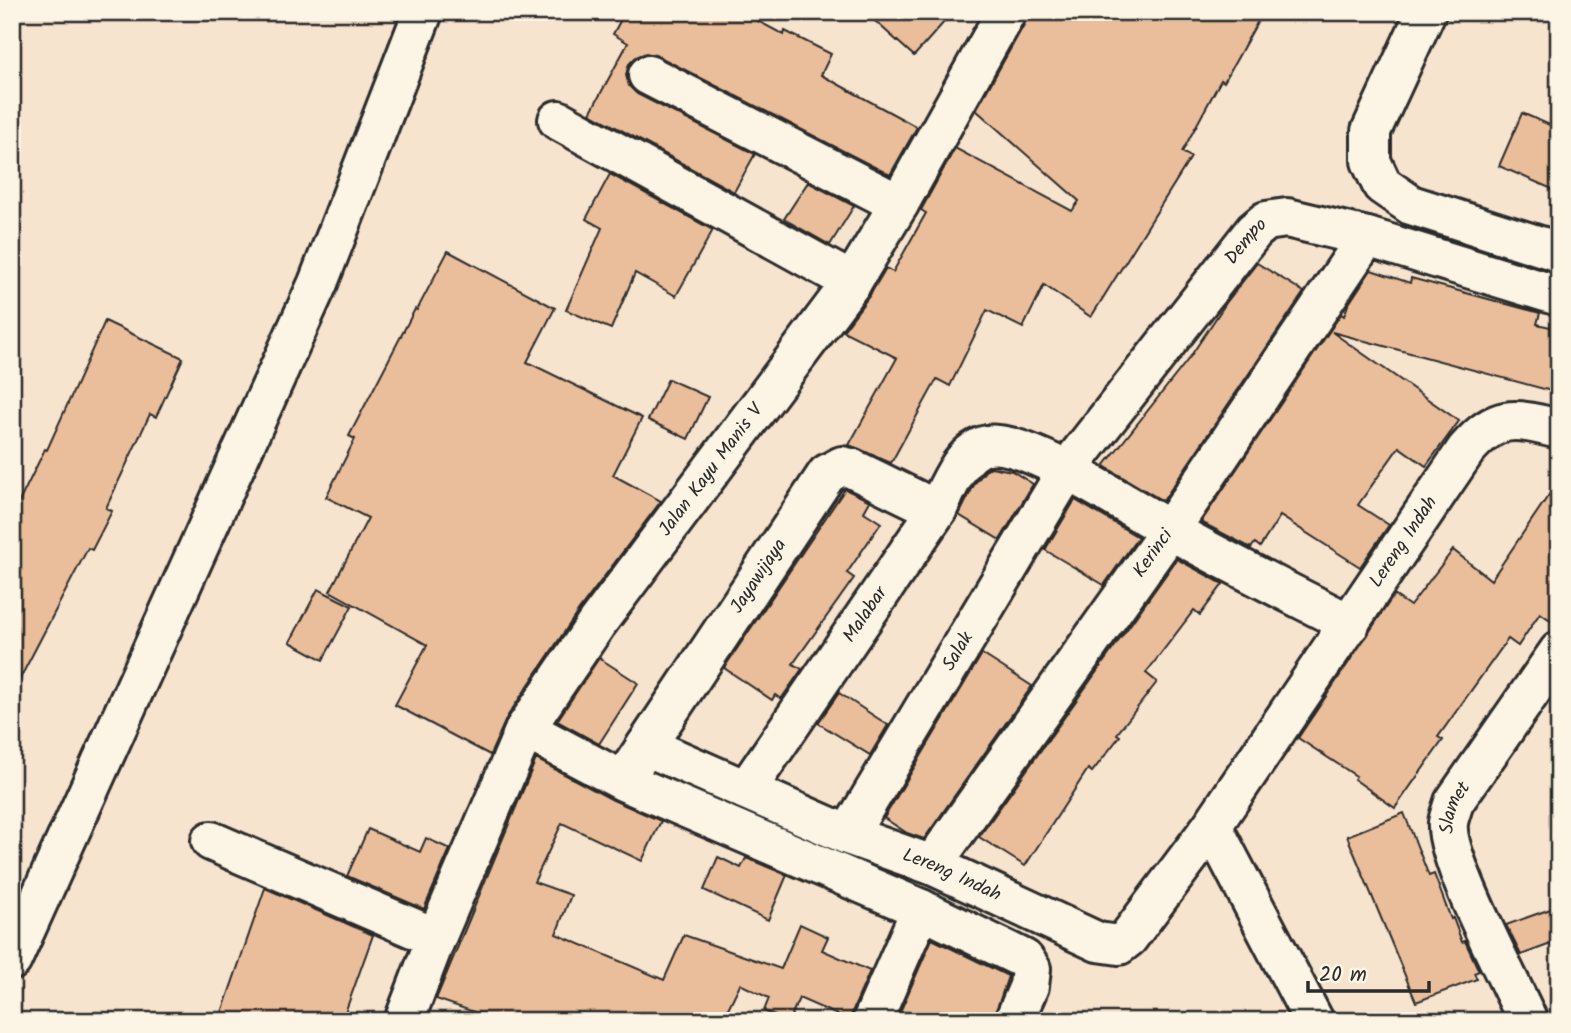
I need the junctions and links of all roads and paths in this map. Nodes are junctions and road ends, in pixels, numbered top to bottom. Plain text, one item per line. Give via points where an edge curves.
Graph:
1 (423, 12) edge
2 (1006, 12) edge
3 (1426, 12) edge
4 (648, 75) dead end
5 (558, 120) dead end
6 (899, 204) junction
7 (1367, 237) junction
8 (1559, 252) edge
9 (852, 282) junction
10 (1559, 296) edge
11 (1559, 429) edge
12 (1067, 470) junction
13 (937, 510) junction
14 (1170, 530) junction
15 (1350, 624) junction
16 (1559, 651) edge
17 (525, 729) junction
18 (646, 746) junction
19 (623, 781) junction
20 (746, 790) junction
21 (1212, 827) junction
22 (848, 835) junction
23 (211, 841) dead end
24 (932, 865) junction
25 (921, 909) junction
26 (436, 938) junction
27 (12, 960) edge
28 (404, 1021) edge
29 (872, 1021) edge
30 (1014, 1021) edge
31 (1314, 1021) edge
32 (1528, 1021) edge

1 - 27 street via 318,283
2 - 6 street, Jalan Kayu Manis V
3 - 8 street via 1371,131 1371,161 1382,186 1411,205
4 - 6 street
5 - 9 street
6 - 9 street, Jalan Kayu Manis V
7 - 10 street, Dempo
7 - 12 street, Dempo via 1287,218 1266,221 1254,230
7 - 14 street, Kerinci
9 - 17 street, Jalan Kayu Manis V via 597,623
11 - 15 street, Lereng Indah via 1511,421 1481,433
12 - 13 street, Malabar via 1002,445 988,445 963,461
12 - 14 street
12 - 22 street, Salak
13 - 18 street, Jayawijaya via 851,468 842,466 827,474
13 - 20 street, Malabar
14 - 15 street
14 - 24 street, Kerinci
15 - 21 street, Lereng Indah
16 - 32 street, Slamet via 1454,802 1447,825 1461,876
17 - 19 street
17 - 26 street, Jalan Kayu Manis V
18 - 19 street, Jayawijaya
18 - 20 street, Lereng Indah
19 - 25 street
20 - 22 street, Lereng Indah
21 - 24 street, Lereng Indah via 1119,945 1098,943
21 - 31 street
22 - 24 street, Lereng Indah
23 - 26 street
25 - 29 street
25 - 30 street via 1024,959 1031,969 1030,978
26 - 28 street, Jalan Kayu Manis V

